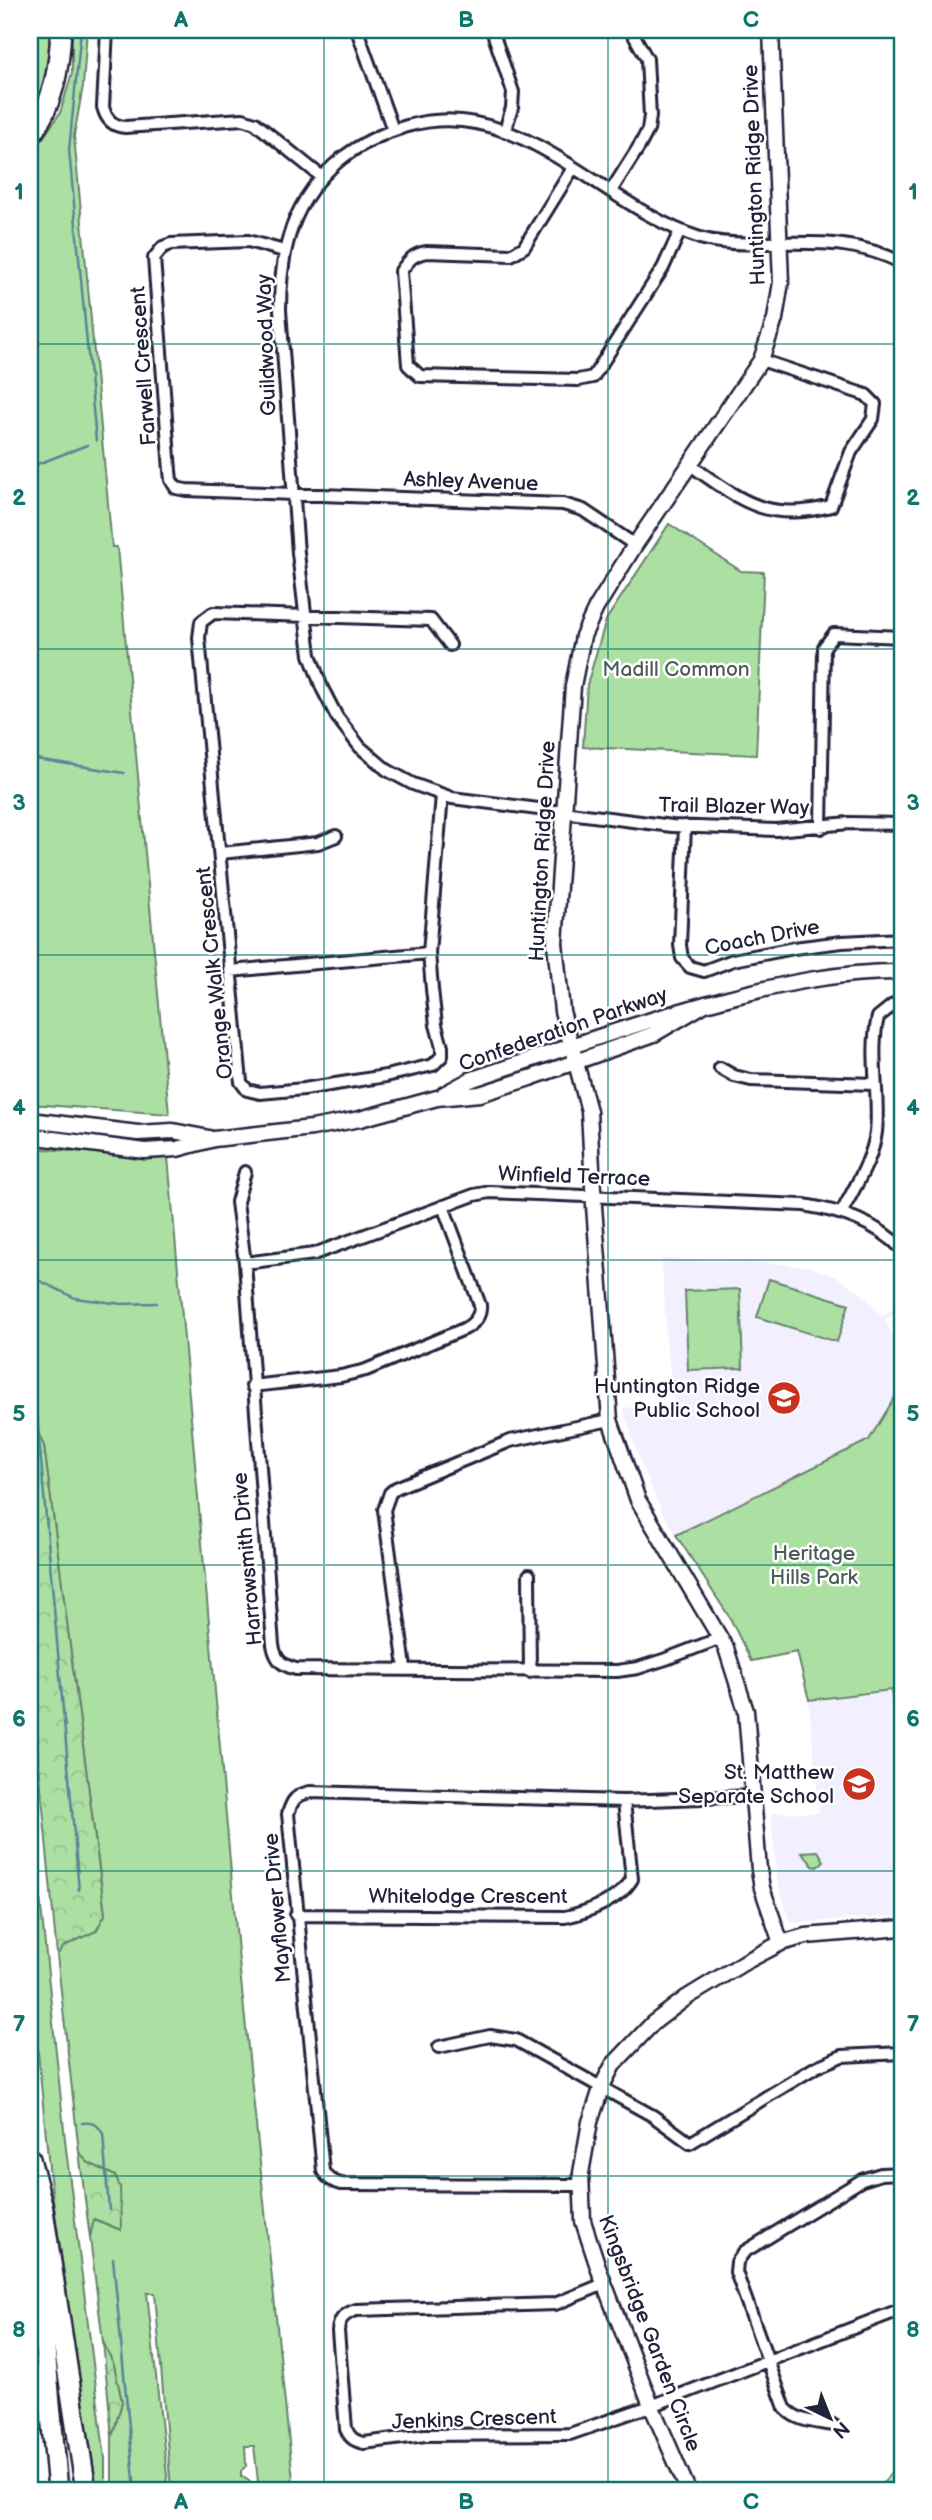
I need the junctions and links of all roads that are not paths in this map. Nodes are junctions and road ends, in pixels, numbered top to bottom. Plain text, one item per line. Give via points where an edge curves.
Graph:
1 (61, 30) edge
2 (107, 30) edge
3 (357, 30) edge
4 (492, 30) edge
5 (631, 30) edge
6 (771, 30) edge
7 (393, 130) junction
8 (505, 130) junction
9 (30, 136) edge
10 (573, 168) junction
11 (322, 177) junction
12 (611, 191) junction
13 (680, 231) junction
14 (779, 243) junction
15 (284, 251) junction
16 (902, 263) edge
17 (761, 360) junction
18 (689, 464) junction
19 (294, 494) junction
20 (635, 545) junction
21 (306, 617) junction
22 (902, 637) edge
23 (450, 645) dead end
24 (442, 795) junction
25 (566, 813) junction
26 (902, 824) edge
27 (685, 826) junction
28 (821, 828) junction
29 (336, 836) dead end
30 (221, 853) junction
31 (902, 939) edge
32 (429, 953) junction
33 (230, 971) junction
34 (902, 972) edge
35 (705, 1004) junction
36 (902, 1006) edge
37 (572, 1045) junction
38 (577, 1061) junction
39 (720, 1068) dead end
40 (874, 1084) junction
41 (437, 1098) junction
42 (30, 1120) edge
43 (30, 1136) edge
44 (214, 1139) junction
45 (246, 1172) dead end
46 (594, 1195) junction
47 (443, 1206) junction
48 (842, 1212) junction
49 (902, 1249) edge
50 (245, 1263) junction
51 (252, 1386) junction
52 (610, 1420) junction
53 (529, 1575) dead end
54 (721, 1638) junction
55 (405, 1668) junction
56 (530, 1672) junction
57 (753, 1796) junction
58 (624, 1801) junction
59 (296, 1915) junction
60 (902, 1928) edge
61 (781, 1943) junction
62 (439, 2046) dead end
63 (902, 2053) edge
64 (602, 2086) junction
65 (30, 2159) edge
66 (902, 2173) edge
67 (30, 2180) edge
68 (580, 2185) junction
69 (604, 2284) junction
70 (902, 2309) edge
71 (768, 2362) junction
72 (651, 2405) junction
73 (833, 2425) dead end
74 (58, 2490) edge
75 (86, 2490) edge
76 (688, 2490) edge

1 - 9 highway via 54,89
2 - 11 street via 103,107 111,122 125,127 243,119 255,123
3 - 7 street
4 - 8 street via 513,92
5 - 12 street via 647,59 650,116 648,130
6 - 14 street, Huntington Ridge Drive
7 - 8 street, Guildwood Way via 437,120
7 - 11 street, Guildwood Way via 347,154
8 - 10 street, Guildwood Way
10 - 12 street, Guildwood Way
10 - 13 street via 524,247 511,255 427,252 409,260 401,271 408,365 413,372 420,376 593,377 663,268
11 - 15 street, Guildwood Way via 297,215
12 - 13 street, Guildwood Way
13 - 14 street, Guildwood Way via 732,244
14 - 16 street, Guildwood Way via 849,244
14 - 17 street, Huntington Ridge Drive via 781,282
15 - 19 street, Guildwood Way via 280,310
15 - 19 street, Farwell Crescent via 231,240 171,244 154,258 171,480 176,488 186,490
17 - 18 street, Huntington Ridge Drive
17 - 18 street via 866,395 875,404 873,419 851,452 831,506 810,512 766,510 746,503
18 - 20 street, Huntington Ridge Drive
19 - 20 street, Ashley Avenue via 563,504 583,510
19 - 21 street, Guildwood Way
20 - 25 street, Huntington Ridge Drive via 583,636 573,686
21 - 23 street via 431,620
21 - 24 street, Guildwood Way via 310,655 337,717 360,747 387,770
21 - 30 street, Orange Walk Crescent via 213,613 201,622
22 - 28 street via 834,634 824,647
24 - 25 street, Guildwood Way
24 - 32 street, Orange Walk Crescent
25 - 27 street, Trail Blazer Way
25 - 37 street, Huntington Ridge Drive via 555,943 562,1012
26 - 28 street, Trail Blazer Way via 849,823
27 - 28 street, Trail Blazer Way
27 - 31 street, Coach Drive via 680,945 682,958 690,967 704,971 794,948
29 - 30 street via 318,843
30 - 33 street, Orange Walk Crescent
32 - 33 street
32 - 33 street, Orange Walk Crescent via 442,1046 442,1056 433,1065 260,1093 247,1090 241,1082
34 - 35 street, Confederation Parkway via 832,977
35 - 37 street, Confederation Parkway
35 - 38 street, Confederation Parkway via 654,1034
36 - 40 street via 878,1017
37 - 38 street, Huntington Ridge Drive
37 - 41 street, Confederation Parkway via 470,1080
38 - 41 street, Confederation Parkway via 480,1094
38 - 46 street, Huntington Ridge Drive via 589,1111
39 - 40 street via 751,1080
40 - 48 street via 874,1144
41 - 44 street, Confederation Parkway via 312,1128
42 - 44 street, Confederation Parkway via 138,1133 173,1131
43 - 44 street, Confederation Parkway via 145,1151 177,1149
45 - 50 street, Harrowsmith Drive via 237,1202
46 - 47 street, Winfield Terrace via 490,1192
46 - 48 street, Winfield Terrace via 780,1202
46 - 52 street, Huntington Ridge Drive
47 - 50 street, Winfield Terrace via 314,1254
47 - 51 street via 480,1305 474,1322 366,1370
48 - 49 street, Winfield Terrace
50 - 51 street, Harrowsmith Drive
51 - 55 street, Harrowsmith Drive via 275,1655 279,1662 296,1669
52 - 54 street, Huntington Ridge Drive via 638,1500
52 - 55 street via 510,1441 390,1493 384,1510
53 - 56 street
54 - 56 street, Harrowsmith Drive via 638,1668
54 - 57 street, Huntington Ridge Drive via 746,1711
55 - 56 street, Harrowsmith Drive
57 - 58 street, Mayflower Drive
57 - 61 street, Huntington Ridge Drive via 760,1879
58 - 59 street, Whitelodge Crescent via 632,1879 627,1888 586,1913 565,1917
58 - 59 street, Mayflower Drive via 300,1794 288,1814
59 - 68 street, Mayflower Drive via 323,2171 329,2180 341,2184
60 - 61 street, Kingsbridge Garden Circle via 806,1936
61 - 64 street, Kingsbridge Garden Circle via 653,2022 613,2064
62 - 64 street via 490,2036 516,2040
63 - 64 street via 842,2056 816,2067 690,2143
64 - 68 street, Kingsbridge Garden Circle via 590,2122
65 - 75 highway via 42,2204
66 - 71 street via 862,2180 744,2252 736,2272
67 - 74 highway
68 - 69 street, Kingsbridge Garden Circle via 583,2221
69 - 72 street, Kingsbridge Garden Circle
69 - 72 street, Jenkins Crescent via 555,2304 348,2312 338,2331 346,2429 349,2436 364,2443 425,2435 554,2436
70 - 71 street
71 - 72 street
71 - 73 street via 791,2415
72 - 76 street, Kingsbridge Garden Circle

